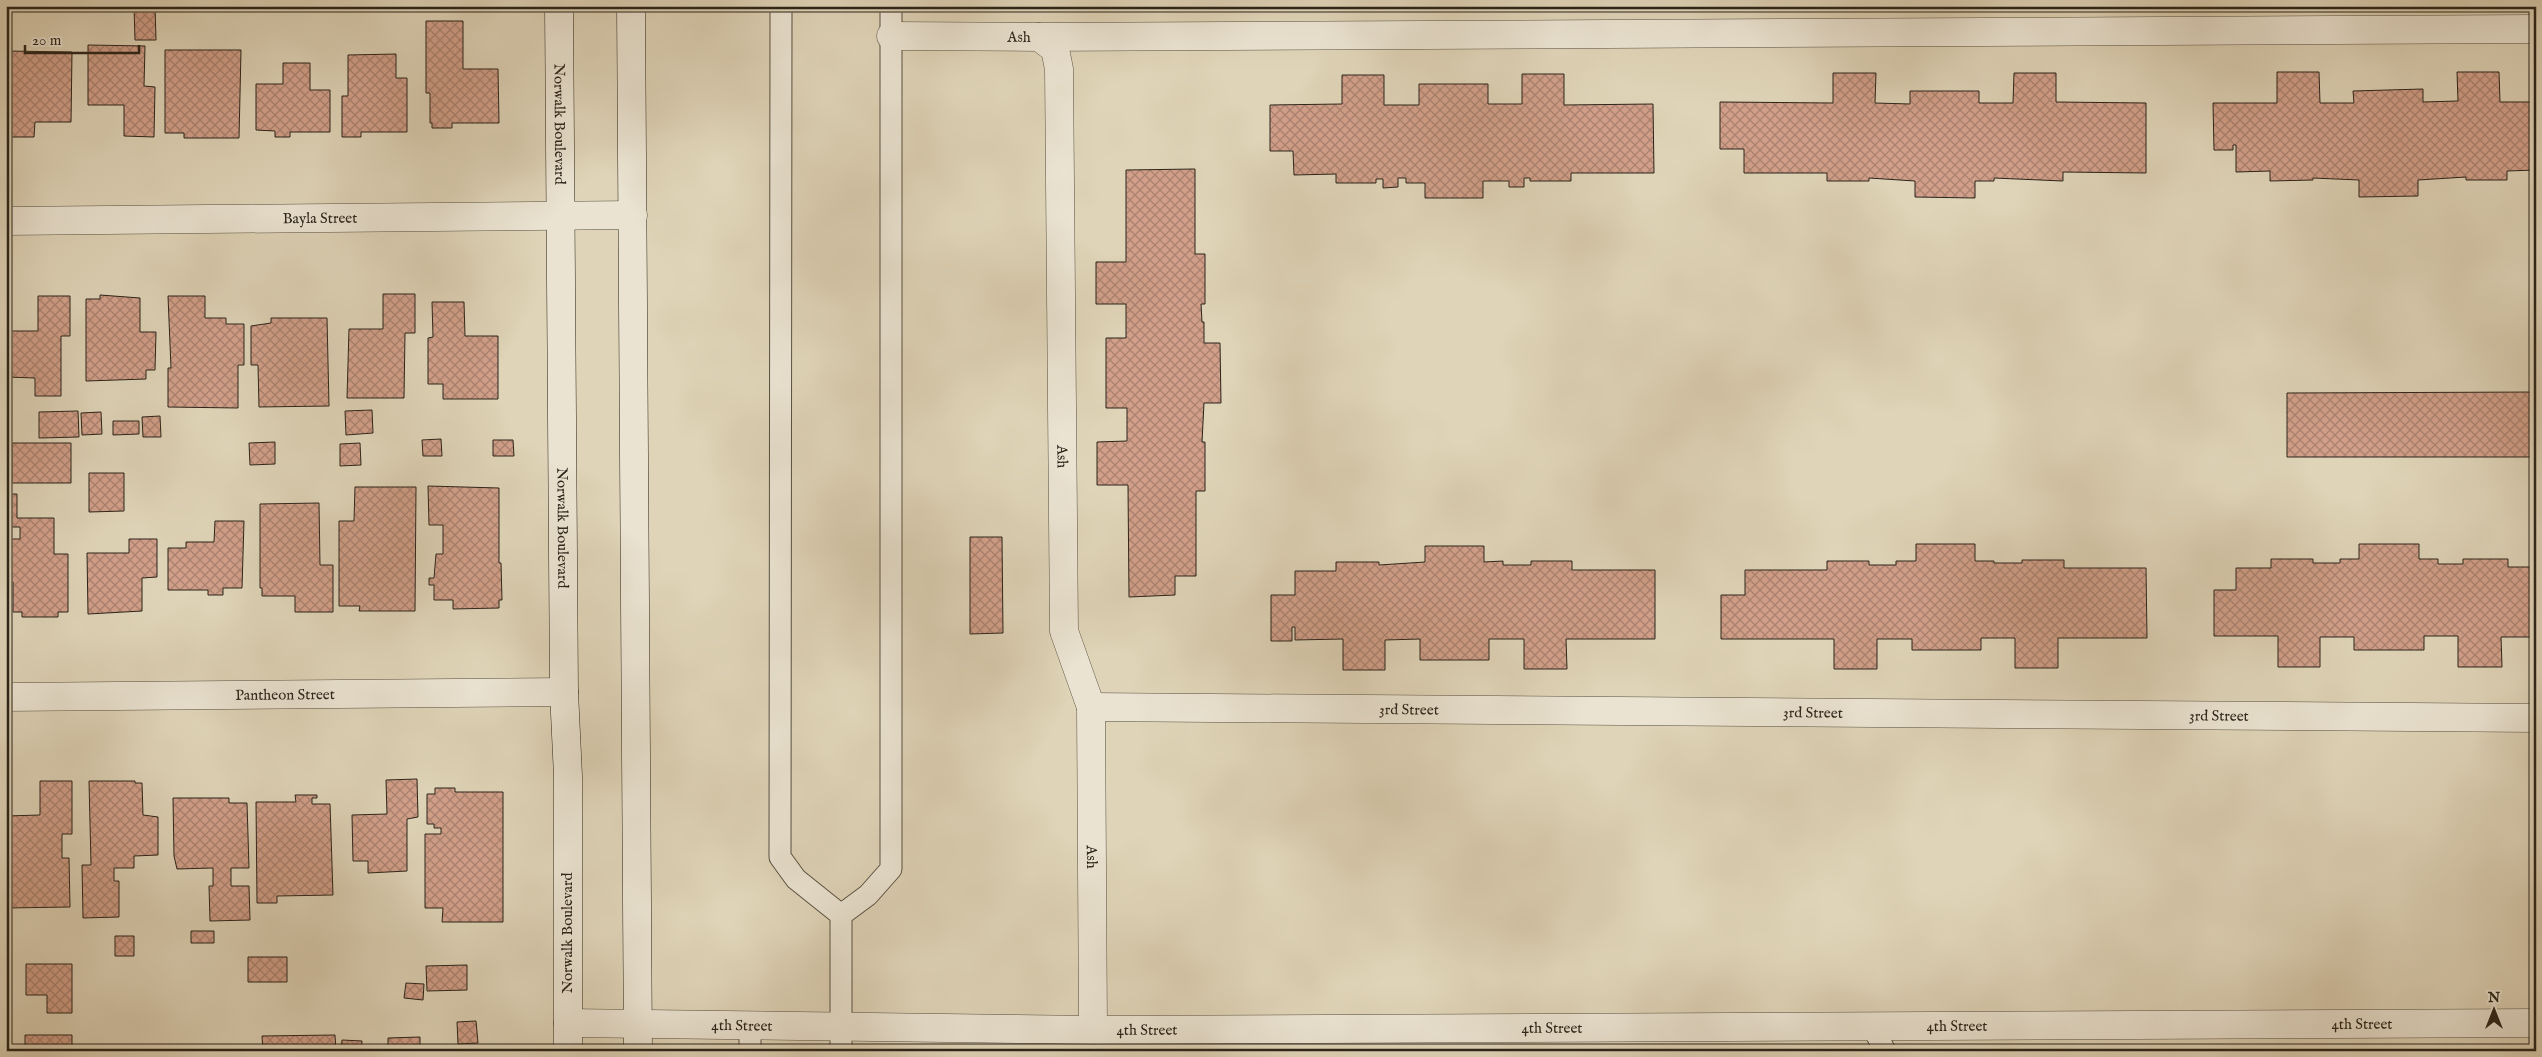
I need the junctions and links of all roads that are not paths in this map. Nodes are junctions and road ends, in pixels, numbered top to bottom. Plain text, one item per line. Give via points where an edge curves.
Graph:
1 (559, 6) edge
2 (631, 6) edge
3 (781, 6) edge
4 (891, 6) edge
5 (2536, 29) edge
6 (891, 36) junction
7 (1039, 36) junction
8 (562, 215) junction
9 (633, 216) junction
10 (6, 221) edge
11 (564, 692) junction
12 (6, 697) edge
13 (1091, 707) junction
14 (2536, 718) edge
15 (841, 916) junction
16 (568, 1023) junction
17 (2536, 1023) edge
18 (638, 1024) junction
19 (1872, 1026) junction
20 (1093, 1030) junction
21 (750, 1038) edge
22 (841, 1039) edge
23 (568, 1051) edge
24 (638, 1051) edge
25 (1885, 1051) edge

1 - 8 street, Norwalk Boulevard
2 - 9 street
3 - 15 lane via 780,857 796,879
4 - 6 lane
5 - 7 street
6 - 7 street, Ash
6 - 15 lane via 891,869 868,895
7 - 13 street, Ash via 1055,48 1059,69 1064,631
8 - 9 street, Bayla Street
8 - 10 street, Bayla Street
8 - 11 street, Norwalk Boulevard
9 - 18 street
11 - 12 street, Pantheon Street
11 - 16 street, Norwalk Boulevard via 568,776
13 - 14 street, 3rd Street
13 - 20 street, Ash
15 - 22 lane
16 - 18 street, 4th Street
16 - 23 street, Norwalk Boulevard
17 - 19 street, 4th Street
18 - 21 street, 4th Street
18 - 24 street
19 - 20 street, 4th Street
19 - 25 lane
20 - 22 street, 4th Street
21 - 22 street, 4th Street

